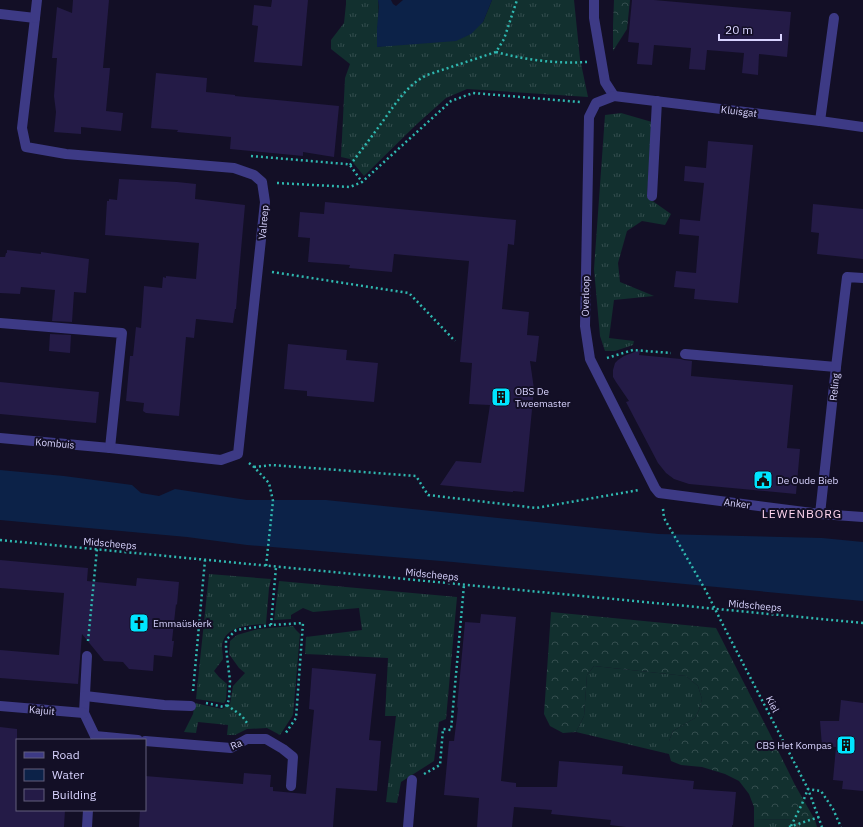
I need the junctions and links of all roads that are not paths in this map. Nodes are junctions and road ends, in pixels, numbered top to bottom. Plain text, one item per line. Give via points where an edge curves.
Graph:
1 (37, 0) edge
2 (594, 0) edge
3 (0, 14) edge
4 (35, 18) junction
5 (834, 18) dead end
6 (614, 96) junction
7 (657, 101) junction
8 (820, 121) junction
9 (863, 127) edge
10 (652, 196) dead end
11 (863, 278) edge
12 (0, 323) edge
13 (685, 354) road end
14 (836, 367) junction
15 (0, 438) edge
16 (110, 448) junction
17 (657, 490) joint
18 (820, 514) junction
19 (863, 517) edge
20 (87, 656) road end
21 (85, 696) junction
22 (191, 704) road end
23 (0, 706) edge
24 (84, 713) junction
25 (95, 738) edge
26 (116, 739) edge
27 (146, 741) edge
28 (412, 780) road end
29 (291, 786) dead end
30 (88, 811) edge
31 (87, 827) edge
32 (408, 827) edge

1 - 4 street
2 - 6 street via 594,18 605,82
3 - 4 street
4 - 16 street, Valreep via 22,128 26,147 66,154 234,168 254,175 262,182 265,202 238,454 221,460
5 - 8 street
6 - 7 street, Kluisgat
6 - 17 street, Overloop via 596,103 589,117 585,326 590,359
7 - 8 street, Kluisgat
7 - 10 street
8 - 9 street, Kluisgat
11 - 14 street, Reling via 847,277
12 - 16 street via 122,333
13 - 14 street
14 - 18 street, Reling
15 - 16 street, Kombuis
17 - 18 street, Anker
18 - 19 street, Anker
20 - 21 street
21 - 22 street via 164,705
21 - 24 street
23 - 24 street, Kajuit
24 - 25 street
25 - 26 street
27 - 29 street, Ra via 231,748 247,739 266,739 293,757
28 - 32 street
30 - 31 street

